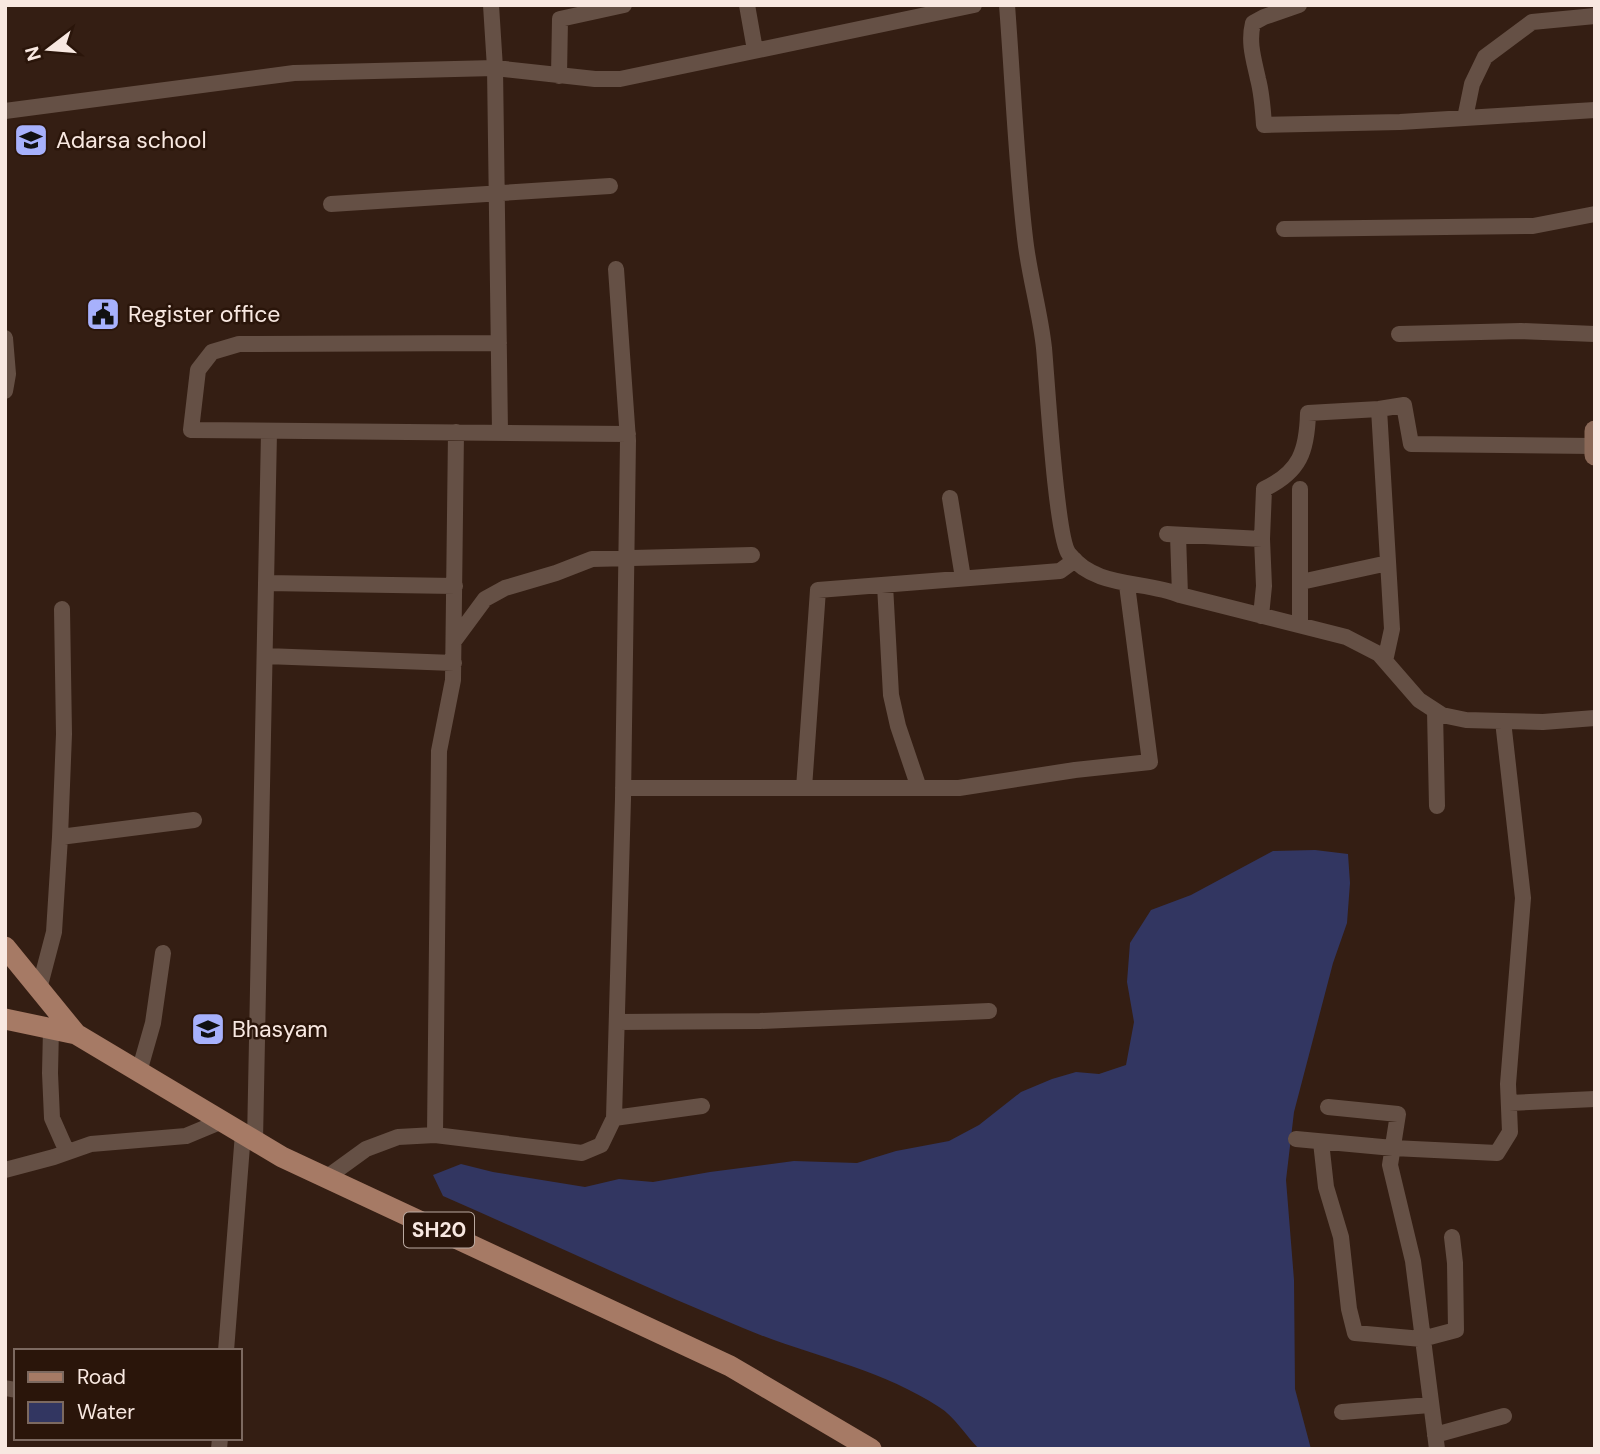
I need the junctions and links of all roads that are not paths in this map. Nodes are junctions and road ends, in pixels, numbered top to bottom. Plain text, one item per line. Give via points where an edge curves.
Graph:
1 (491, 5) edge
2 (624, 5) edge
3 (747, 5) edge
4 (974, 5) edge
5 (1007, 5) edge
6 (1298, 5) edge
7 (564, 12) edge
8 (1595, 16) edge
9 (755, 50) junction
10 (495, 68) junction
11 (559, 76) junction
12 (1595, 110) edge
13 (5, 111) edge
14 (1465, 118) junction
15 (610, 186) dead end
16 (498, 192) junction
17 (331, 204) dead end
18 (1595, 214) edge
19 (1283, 229) dead end
20 (616, 269) dead end
21 (1399, 334) dead end
22 (1595, 334) edge
23 (5, 338) edge
24 (499, 343) junction
25 (5, 391) edge
26 (1379, 410) junction
27 (269, 432) junction
28 (456, 432) junction
29 (500, 432) junction
30 (628, 434) junction
31 (1594, 444) edge
32 (1300, 489) dead end
33 (950, 498) dead end
34 (1262, 539) junction
35 (752, 555) dead end
36 (626, 557) junction
37 (1075, 560) junction
38 (1388, 563) junction
39 (963, 578) junction
40 (1301, 582) junction
41 (266, 583) junction
42 (885, 584) junction
43 (1127, 585) junction
44 (455, 586) junction
45 (1180, 595) junction
46 (62, 609) dead end
47 (1261, 616) junction
48 (1300, 625) junction
49 (454, 641) junction
50 (265, 656) junction
51 (1385, 661) junction
52 (454, 663) junction
53 (1435, 711) junction
54 (1595, 718) edge
55 (1503, 721) junction
56 (623, 788) junction
57 (804, 788) junction
58 (919, 788) junction
59 (1437, 806) dead end
60 (194, 820) dead end
61 (60, 837) junction
62 (5, 947) edge
63 (163, 953) dead end
64 (39, 989) junction
65 (989, 1011) dead end
66 (5, 1019) edge
67 (617, 1022) junction
68 (51, 1029) junction
69 (76, 1034) junction
70 (139, 1072) junction
71 (1595, 1099) edge
72 (1509, 1103) junction
73 (702, 1107) dead end
74 (1328, 1107) dead end
75 (614, 1118) junction
76 (222, 1121) junction
77 (435, 1135) junction
78 (249, 1137) junction
79 (1296, 1139) dead end
80 (1321, 1142) junction
81 (1393, 1148) junction
82 (67, 1152) junction
83 (6, 1170) edge
84 (326, 1178) junction
85 (5, 1182) edge
86 (1452, 1237) dead end
87 (1422, 1339) junction
88 (226, 1349) edge
89 (1430, 1405) junction
90 (1342, 1412) dead end
91 (1504, 1416) dead end
92 (1436, 1442) edge
93 (871, 1449) edge

1 - 10 street
2 - 7 street
3 - 9 street
4 - 9 street
5 - 37 street via 1025,239 1044,344 1061,521 1067,552
6 - 14 street via 1253,23 1250,36 1264,125
7 - 11 street via 559,19
8 - 14 street via 1532,22 1485,57 1472,84
9 - 11 street via 620,79
10 - 11 street
10 - 13 street via 294,73
10 - 16 street
12 - 14 street
15 - 16 street
16 - 17 street
16 - 24 street
18 - 19 street via 1533,226
20 - 30 street
21 - 22 street
23 - 25 street
24 - 27 street via 239,344 212,352 198,370 191,430
24 - 29 street
26 - 31 street via 1404,405 1411,444
26 - 34 street via 1308,413 1297,466 1282,481 1264,489
26 - 38 street
27 - 28 street
27 - 41 street
28 - 29 street
28 - 44 street
29 - 30 street
30 - 36 street
32 - 40 street
33 - 39 street
34 - 45 street via 1172,535
34 - 47 street
35 - 36 street
36 - 49 street via 592,559 505,588 485,599
36 - 56 street
37 - 39 street via 1060,571
37 - 43 street via 1085,570
38 - 40 street
38 - 51 street via 1392,629
39 - 42 street
40 - 48 street
41 - 44 street
41 - 50 street
42 - 57 street via 817,590
42 - 58 street via 891,695
43 - 45 street
43 - 58 street via 1150,762 959,788
44 - 49 street
45 - 47 street
46 - 61 street
47 - 48 street
48 - 51 street via 1346,637
49 - 52 street
50 - 52 street
50 - 78 street
51 - 53 street via 1419,700
52 - 77 street via 439,751
53 - 55 street via 1466,720
53 - 59 street
54 - 55 street
55 - 72 street via 1523,898
56 - 57 street
56 - 67 street
57 - 58 street
60 - 61 street
61 - 64 street via 54,932
62 - 64 main road
63 - 70 street via 153,1023
64 - 69 main road
65 - 67 street
66 - 68 main road, SH20
67 - 75 street
68 - 69 main road, SH20
68 - 82 street via 52,1118
69 - 70 main road, SH20
70 - 76 main road, SH20
71 - 72 street
72 - 81 street via 1510,1132 1497,1153
73 - 75 street
74 - 81 street via 1398,1114
75 - 77 street via 601,1145 582,1153
76 - 78 main road, SH20
76 - 82 street via 186,1136 91,1144
77 - 84 street via 398,1138 366,1149
78 - 84 main road, SH20
78 - 88 street
79 - 80 street
80 - 81 street
80 - 87 street via 1356,1333
81 - 87 street via 1390,1165 1413,1261
82 - 83 street
83 - 85 street
84 - 93 main road, SH20 via 730,1366
86 - 87 street via 1456,1330
87 - 89 street
89 - 90 street
89 - 92 street
91 - 92 street

